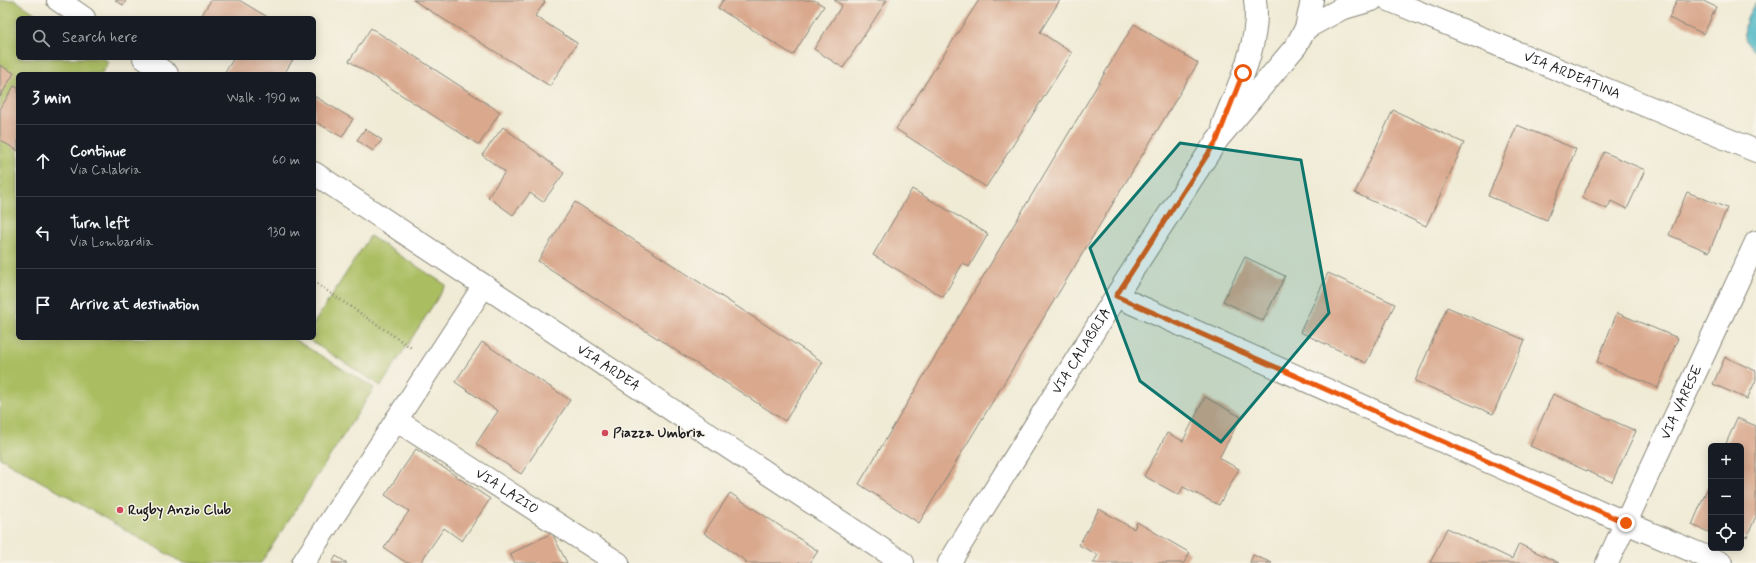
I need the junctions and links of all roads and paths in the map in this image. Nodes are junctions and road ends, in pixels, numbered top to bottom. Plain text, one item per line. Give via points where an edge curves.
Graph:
1 (58, 0) edge
2 (1312, 0) edge
3 (1372, 0) edge
4 (1388, 0) edge
5 (1258, 3) edge
6 (81, 16) edge
7 (1306, 28) junction
8 (147, 60) edge
9 (164, 72) edge
10 (1217, 140) junction
11 (1756, 151) edge
12 (316, 174) edge
13 (1756, 242) edge
14 (317, 284) dead end
15 (483, 287) junction
16 (1116, 296) junction
17 (434, 363) junction
18 (396, 420) junction
19 (1626, 523) junction
20 (303, 563) edge
21 (618, 563) edge
22 (903, 563) edge
23 (949, 563) edge
24 (1607, 563) edge
25 (1721, 563) edge

1 - 6 street
2 - 7 street, VIA CALABRIA
3 - 7 street, VIA CALABRIA via 1341,9
4 - 11 street, VIA ARDEATINA
5 - 10 street, VIA CALABRIA via 1250,51
7 - 10 street, VIA CALABRIA via 1284,62
8 - 9 street
10 - 16 street, VIA CALABRIA
12 - 15 street, VIA ARDEA
13 - 19 street, VIA VARESE
14 - 17 path
15 - 17 street
15 - 22 street, VIA ARDEA
16 - 19 street
16 - 23 street, VIA CALABRIA
17 - 18 street
18 - 20 street
18 - 21 street, VIA LAZIO
19 - 24 street, VIA VARESE
19 - 25 street

